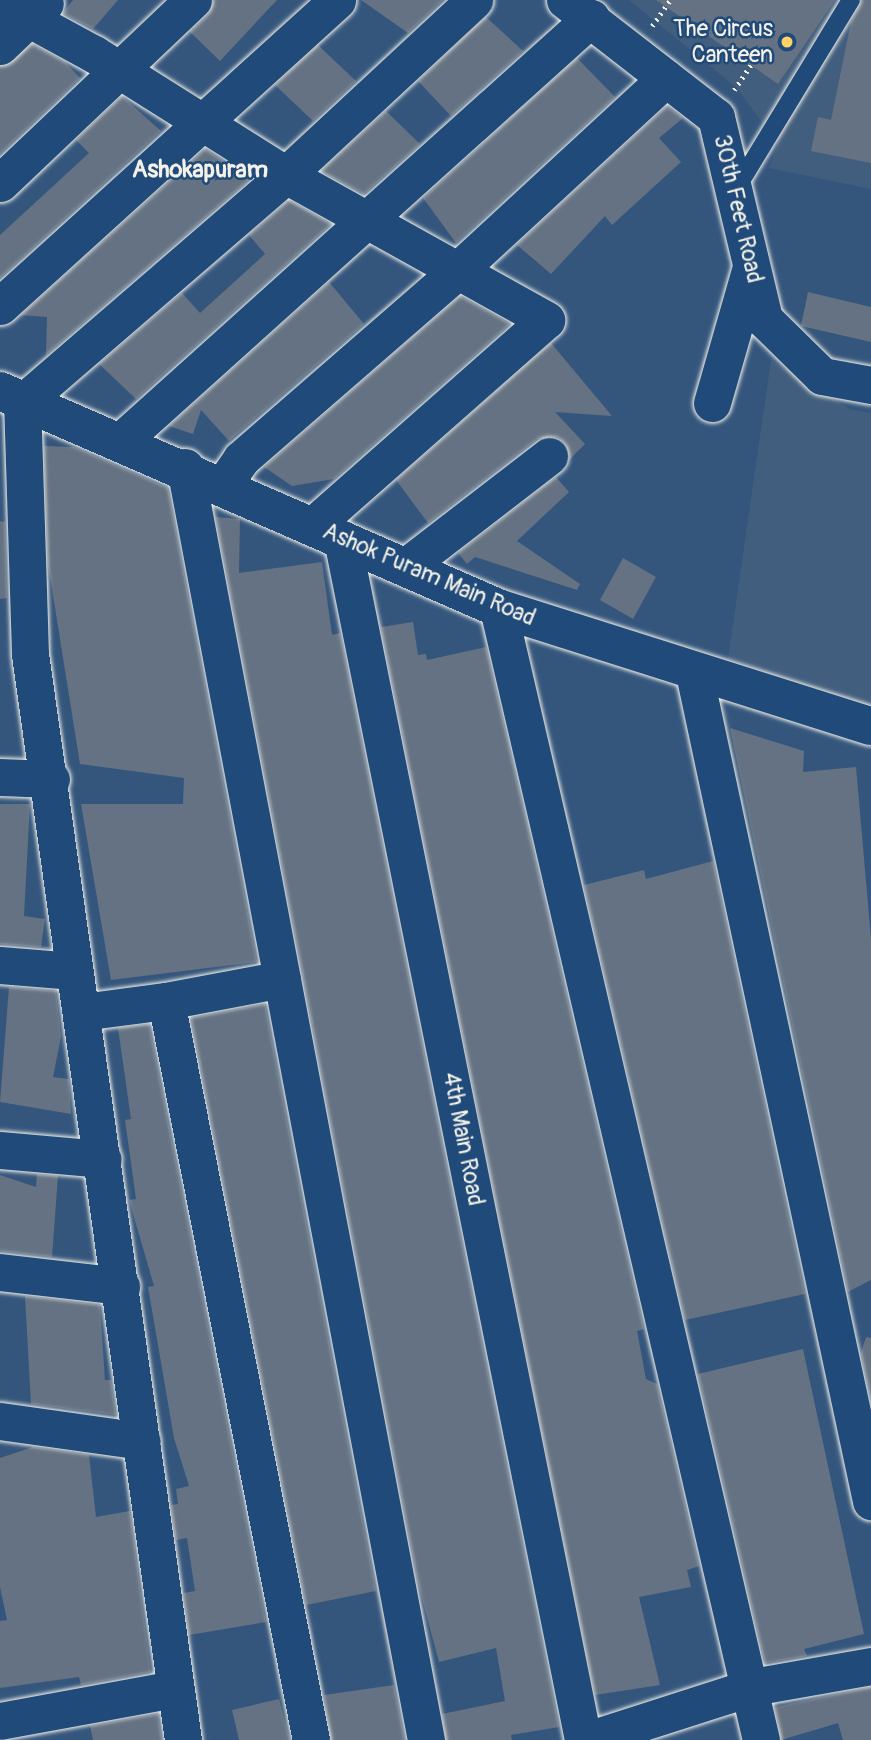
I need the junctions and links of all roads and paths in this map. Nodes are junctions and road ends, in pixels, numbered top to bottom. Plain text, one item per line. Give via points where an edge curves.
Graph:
1 (193, 0) edge
2 (337, 0) edge
3 (474, 0) edge
4 (851, 0) edge
5 (26, 7) edge
6 (578, 9) edge
7 (0, 46) edge
8 (121, 72) junction
9 (666, 78) junction
10 (202, 122) junction
11 (286, 176) junction
12 (0, 183) edge
13 (733, 195) junction
14 (365, 220) junction
15 (751, 266) junction
16 (457, 271) junction
17 (0, 306) edge
18 (871, 385) edge
19 (11, 397) edge
20 (712, 403) dead end
21 (122, 440) junction
22 (550, 456) dead end
23 (185, 467) junction
24 (223, 485) junction
25 (13, 510) edge
26 (327, 532) junction
27 (405, 567) junction
28 (498, 608) junction
29 (15, 651) edge
30 (694, 673) junction
31 (871, 726) edge
32 (0, 777) edge
33 (51, 779) junction
34 (0, 965) edge
35 (74, 971) junction
36 (282, 979) junction
37 (166, 1001) junction
38 (82, 1012) junction
39 (0, 1150) edge
40 (103, 1159) junction
41 (0, 1272) edge
42 (121, 1286) junction
43 (0, 1421) edge
44 (142, 1441) junction
45 (871, 1501) edge
46 (871, 1666) edge
47 (752, 1687) junction
48 (175, 1689) junction
49 (0, 1721) edge
50 (183, 1740) edge
51 (311, 1740) edge
52 (426, 1740) edge
53 (585, 1740) edge
54 (761, 1740) edge

1 - 8 street
2 - 10 street
3 - 11 street
4 - 13 lane
5 - 7 street
5 - 8 street
6 - 9 street, 30th Feet Road
6 - 14 street
8 - 10 street
8 - 12 street
9 - 13 street, 30th Feet Road via 716,117
9 - 16 street
10 - 11 street
10 - 17 street
11 - 14 street
11 - 19 street
13 - 15 street, 30th Feet Road
14 - 16 street
14 - 21 street
15 - 18 street, 30th Feet Road via 764,319 783,338 822,376
15 - 20 street
16 - 24 street via 241,459
16 - 26 street via 546,320
19 - 21 street, Ashok Puram Main Road
19 - 25 street
21 - 23 street, Ashok Puram Main Road
22 - 27 street
23 - 24 street, Ashok Puram Main Road
23 - 36 street
24 - 26 street, Ashok Puram Main Road
25 - 29 street
26 - 27 street, Ashok Puram Main Road
26 - 53 street, 4th Main Road
27 - 28 street, Ashok Puram Main Road
28 - 30 street, Ashok Puram Main Road
28 - 47 street
29 - 33 street
30 - 31 street, Ashok Puram Main Road
30 - 45 street
32 - 33 street
33 - 35 street
34 - 35 street
35 - 38 street
36 - 37 street
36 - 52 street
37 - 38 street
37 - 51 street
38 - 40 street
39 - 40 street
40 - 42 street
41 - 42 street
42 - 44 street
43 - 44 street
44 - 48 street
46 - 47 street
47 - 53 street
47 - 54 street
48 - 49 street
48 - 50 street

